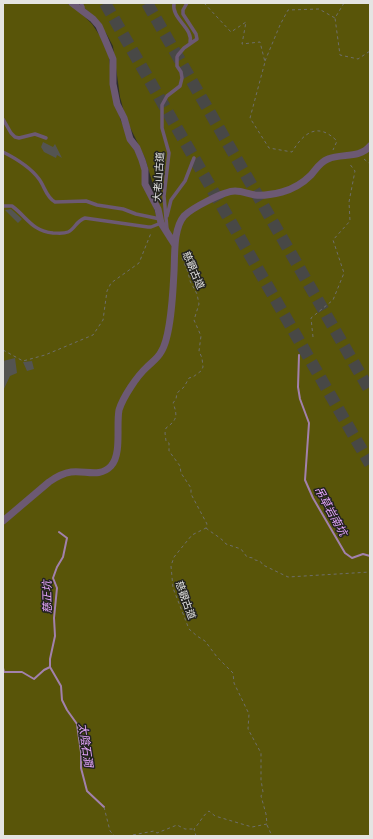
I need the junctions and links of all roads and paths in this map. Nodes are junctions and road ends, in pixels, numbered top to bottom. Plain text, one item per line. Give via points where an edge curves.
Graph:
1 (72, 3) edge
2 (81, 3) edge
3 (174, 3) edge
4 (187, 3) edge
5 (204, 3) edge
6 (344, 3) edge
7 (83, 11) junction
8 (335, 18) junction
9 (190, 44) junction
10 (370, 52) edge
11 (265, 62) junction
12 (3, 119) edge
13 (46, 138) dead end
14 (370, 146) edge
15 (3, 152) edge
16 (359, 154) junction
17 (344, 156) junction
18 (194, 158) dead end
19 (329, 158) junction
20 (370, 164) edge
21 (3, 206) edge
22 (162, 221) junction
23 (154, 226) junction
24 (175, 245) junction
25 (182, 258) dead end
26 (313, 337) dead end
27 (3, 350) edge
28 (3, 522) edge
29 (206, 528) junction
30 (370, 572) edge
31 (104, 807) dead end
32 (267, 824) junction
33 (194, 829) junction
34 (115, 836) edge
35 (127, 836) edge
36 (196, 836) edge
37 (272, 836) edge

1 - 7 street
2 - 7 lane
3 - 9 lane via 175,13 190,36
4 - 9 lane via 183,10 184,17 197,38
5 - 11 path via 231,32 246,22 242,44 260,42
6 - 8 path
7 - 22 street via 99,26 113,58 117,104 142,160 145,184
8 - 10 path via 340,55 358,59
8 - 11 path via 319,9 288,10
9 - 22 lane, 大老山古道 via 177,57 182,78 180,86 167,96 162,105 162,128 169,153
11 - 19 path via 250,118 269,148 292,152 299,140 319,130 331,134 338,141
12 - 13 lane via 15,137 35,134
14 - 16 street
15 - 22 lane via 35,174 48,197 55,202 86,201
16 - 17 street
16 - 20 path
17 - 19 street
17 - 26 path via 356,171 349,202 350,221 333,240 344,273 333,300 311,318
18 - 22 lane
19 - 24 street via 294,188 260,195 239,191 228,192 190,212 181,221
21 - 23 lane via 14,207 44,232 69,232 86,218
22 - 23 lane
22 - 24 street
23 - 27 path via 139,263 111,283 107,291 103,320 93,335 45,355 23,361
24 - 28 street via 165,345 159,356 140,375 122,404 118,416 117,452 114,463 102,472 73,472 58,477
25 - 29 path, 慈觀古道 via 199,304 194,320 201,336 199,352 203,366 201,371 189,378 177,393 173,403 176,419 166,428 165,433 169,451 191,488 191,494 207,524
29 - 30 path via 226,544 242,549 247,557 260,561 288,577
29 - 32 path, 慈觀古道 via 192,535 174,557 171,566 173,588 189,629 205,641 233,673 234,683 249,714 248,729 261,753 261,796
31 - 34 path via 110,831
32 - 33 path via 252,827 215,816 209,811
32 - 37 path, 慈觀古道
33 - 35 path via 185,829 177,825 157,833 154,831
33 - 36 path

